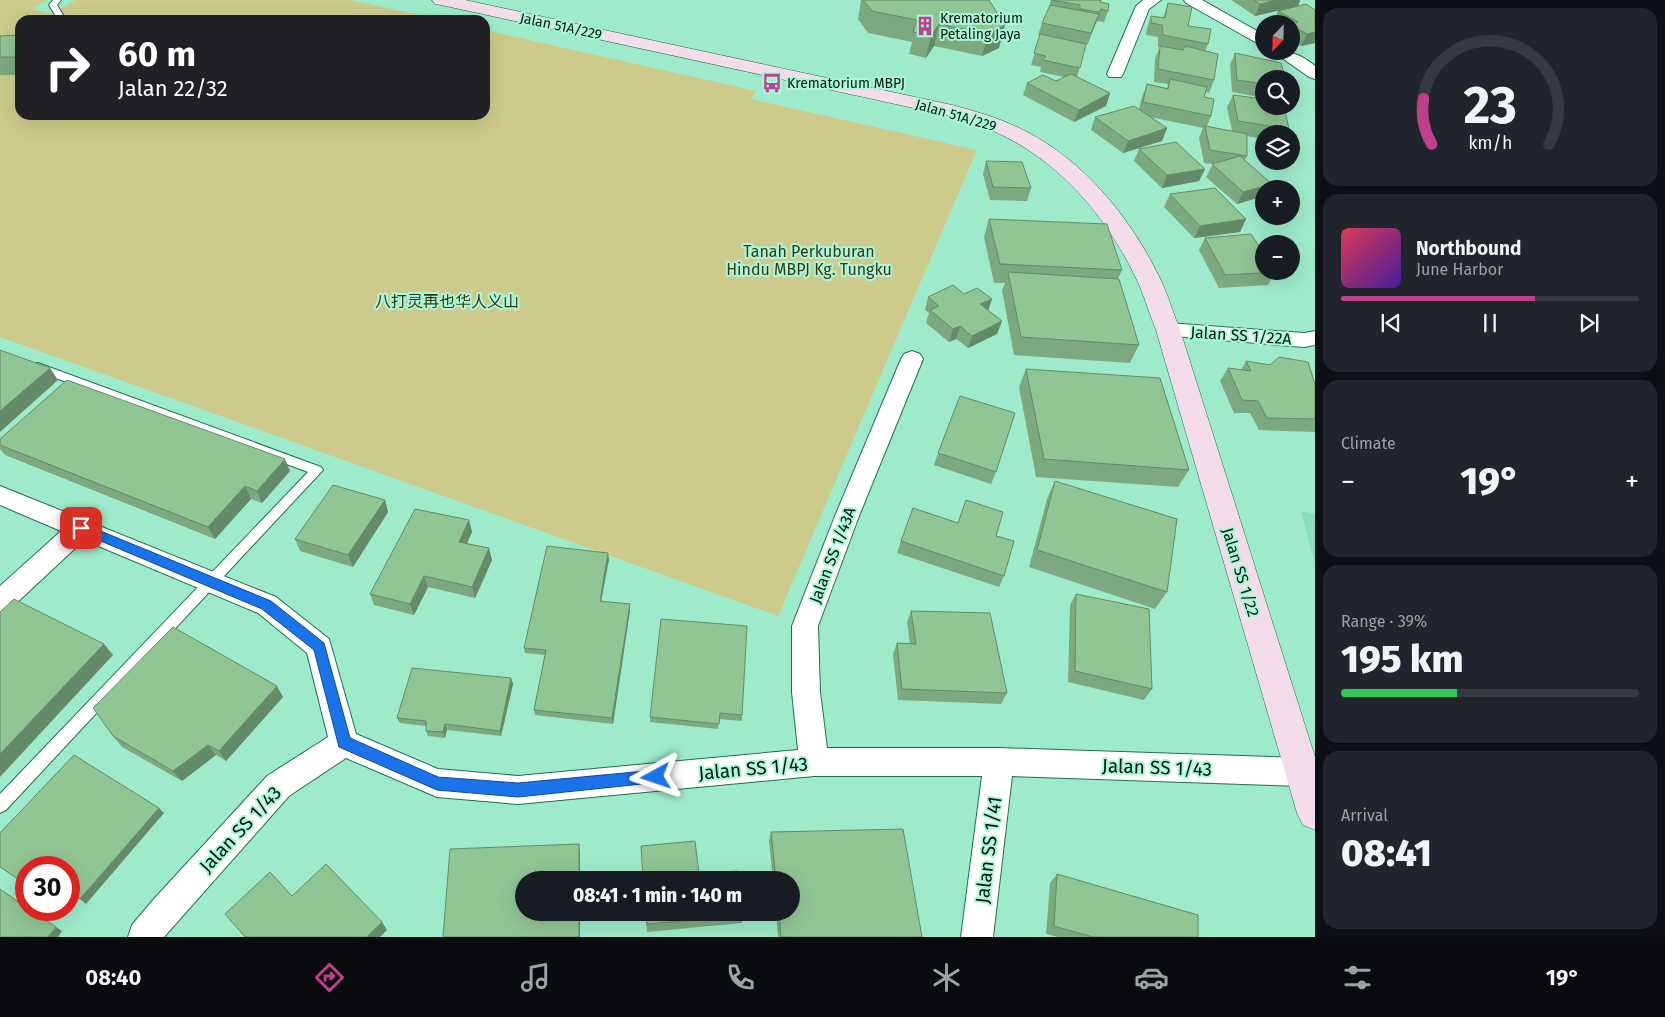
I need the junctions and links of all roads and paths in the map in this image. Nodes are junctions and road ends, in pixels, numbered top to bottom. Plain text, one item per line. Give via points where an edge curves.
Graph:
1 (57, 0) edge
2 (441, 0) edge
3 (1154, 0) edge
4 (1191, 0) edge
5 (59, 15) edge
6 (1255, 37) edge
7 (1295, 60) edge
8 (1115, 74) dead end
9 (1315, 74) edge
10 (1168, 330) junction
11 (1315, 338) edge
12 (912, 359) dead end
13 (27, 363) edge
14 (0, 495) edge
15 (81, 528) junction
16 (212, 581) junction
17 (0, 602) edge
18 (344, 742) junction
19 (814, 762) junction
20 (999, 762) junction
21 (1302, 772) junction
22 (0, 805) edge
23 (1315, 813) edge
24 (144, 937) edge
25 (977, 937) edge

1 - 5 lane via 53,5
2 - 10 street, Jalan 51A/229 via 945,109 1011,132 1044,152 1102,205 1151,286
3 - 8 street via 1143,6
4 - 6 street
7 - 9 street
10 - 11 street, Jalan SS 1/22A via 1304,340
10 - 21 street, Jalan SS 1/22
12 - 19 street, Jalan SS 1/43A via 805,626 806,692
13 - 16 lane via 78,386 317,470
14 - 15 street
15 - 16 street
15 - 17 street
16 - 18 street via 267,605 320,647
16 - 22 lane
18 - 19 street, Jalan SS 1/43 via 437,783 518,790
18 - 24 street, Jalan SS 1/43 via 278,786
19 - 20 street, Jalan SS 1/43
20 - 21 street, Jalan SS 1/43
20 - 25 street, Jalan SS 1/41
21 - 23 street, Jalan SS 1/22

